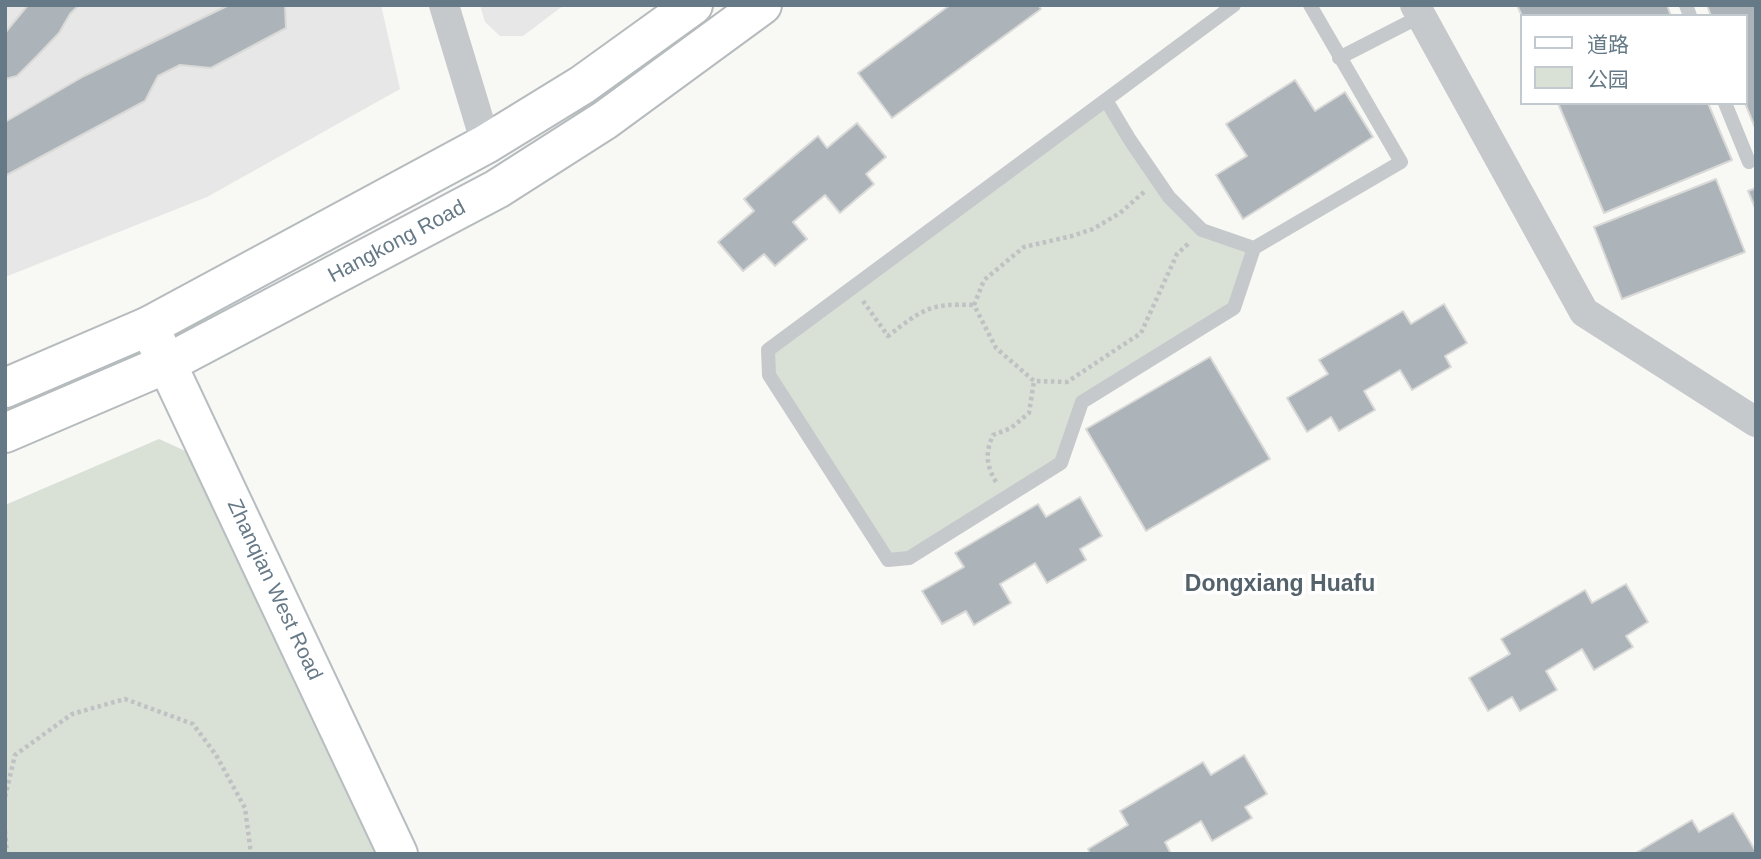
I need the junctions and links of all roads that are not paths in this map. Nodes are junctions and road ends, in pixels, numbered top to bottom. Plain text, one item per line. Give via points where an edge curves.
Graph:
1 (444, 5) edge
2 (693, 5) edge
3 (762, 5) edge
4 (1234, 5) edge
5 (1310, 5) edge
6 (1418, 10) edge
7 (1339, 58) junction
8 (1106, 100) junction
9 (1726, 105) edge
10 (486, 144) junction
11 (1749, 162) dead end
12 (1254, 248) junction
13 (149, 326) junction
14 (166, 363) junction
15 (5, 388) edge
16 (1756, 422) edge
17 (5, 433) edge
18 (398, 854) edge

1 - 10 street
2 - 10 main road, Hangkong Road via 582,85
3 - 14 main road, Hangkong Road via 605,120 497,190
4 - 8 lane
5 - 7 lane
6 - 7 lane
6 - 16 street via 1584,312
7 - 12 lane via 1401,162
8 - 12 lane via 1169,197 1202,230
8 - 12 lane via 768,350 769,375 888,560 909,558 1060,463 1082,402 1234,308
9 - 11 lane
10 - 13 main road, Hangkong Road
13 - 14 main road, Zhanqian West Road
13 - 15 main road, Hangkong Road
14 - 17 main road, Hangkong Road
14 - 18 main road, Zhanqian West Road

